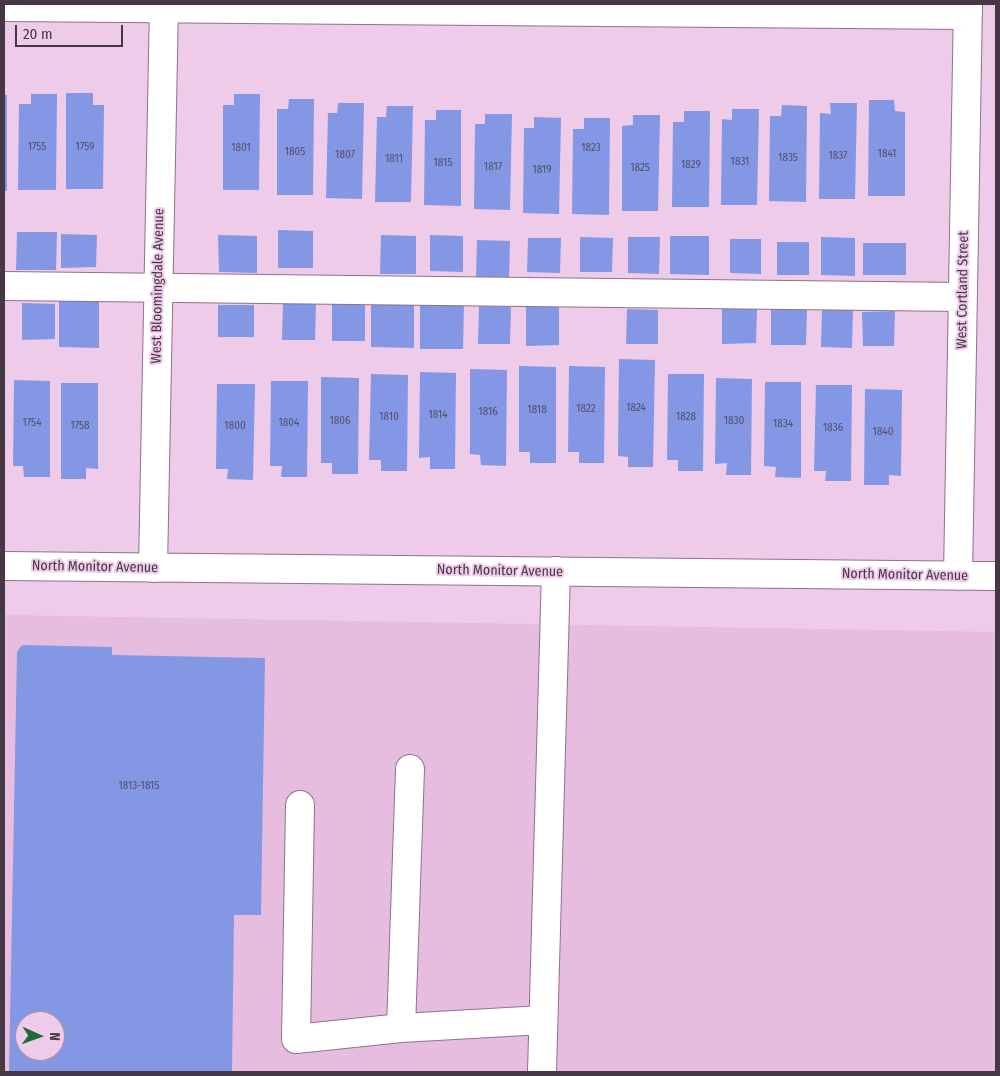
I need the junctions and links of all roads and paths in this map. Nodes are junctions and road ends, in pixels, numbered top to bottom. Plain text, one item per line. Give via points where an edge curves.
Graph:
1 (164, 6) edge
2 (4, 7) edge
3 (968, 9) edge
4 (4, 286) edge
5 (158, 288) junction
6 (962, 297) junction
7 (4, 566) edge
8 (153, 568) junction
9 (556, 571) junction
10 (958, 576) junction
11 (996, 576) edge
12 (410, 769) dead end
13 (300, 805) dead end
14 (544, 1020) junction
15 (400, 1028) junction
16 (542, 1072) edge

1 - 2 street
1 - 3 street
1 - 5 street, West Bloomingdale Avenue
3 - 6 street, West Cortland Street
4 - 5 street
5 - 6 street
5 - 8 street, West Bloomingdale Avenue
6 - 10 street, West Cortland Street
7 - 8 street, North Monitor Avenue
8 - 9 street, North Monitor Avenue
9 - 10 street, North Monitor Avenue
9 - 14 street
10 - 11 street, North Monitor Avenue
12 - 15 street
13 - 15 street via 296,1040
14 - 15 street
14 - 16 street

